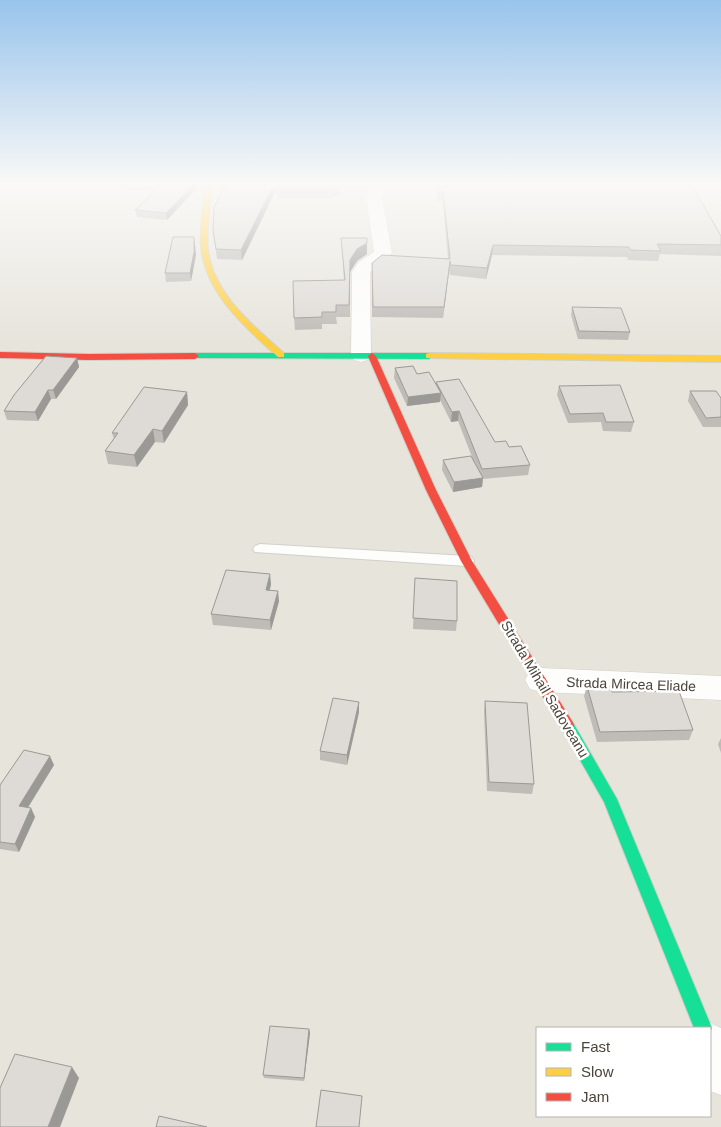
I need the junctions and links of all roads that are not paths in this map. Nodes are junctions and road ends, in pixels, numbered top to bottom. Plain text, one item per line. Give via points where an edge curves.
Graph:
1 (205, 237) edge
2 (380, 237) edge
3 (0, 355) edge
4 (281, 355) junction
5 (366, 356) junction
6 (721, 359) edge
7 (260, 550) dead end
8 (467, 561) junction
9 (541, 680) junction
10 (721, 688) edge
11 (703, 1027) edge
12 (711, 1048) edge
13 (721, 1073) edge

1 - 4 street via 209,274 255,332
2 - 5 street via 383,253 367,263 361,272
3 - 4 street
4 - 5 street
5 - 6 street
5 - 8 street, Strada Mihail Sadoveanu
7 - 8 lane
8 - 9 street, Strada Mihail Sadoveanu
9 - 10 street, Strada Mircea Eliade
9 - 11 street, Strada Mihail Sadoveanu via 610,799
12 - 13 street

